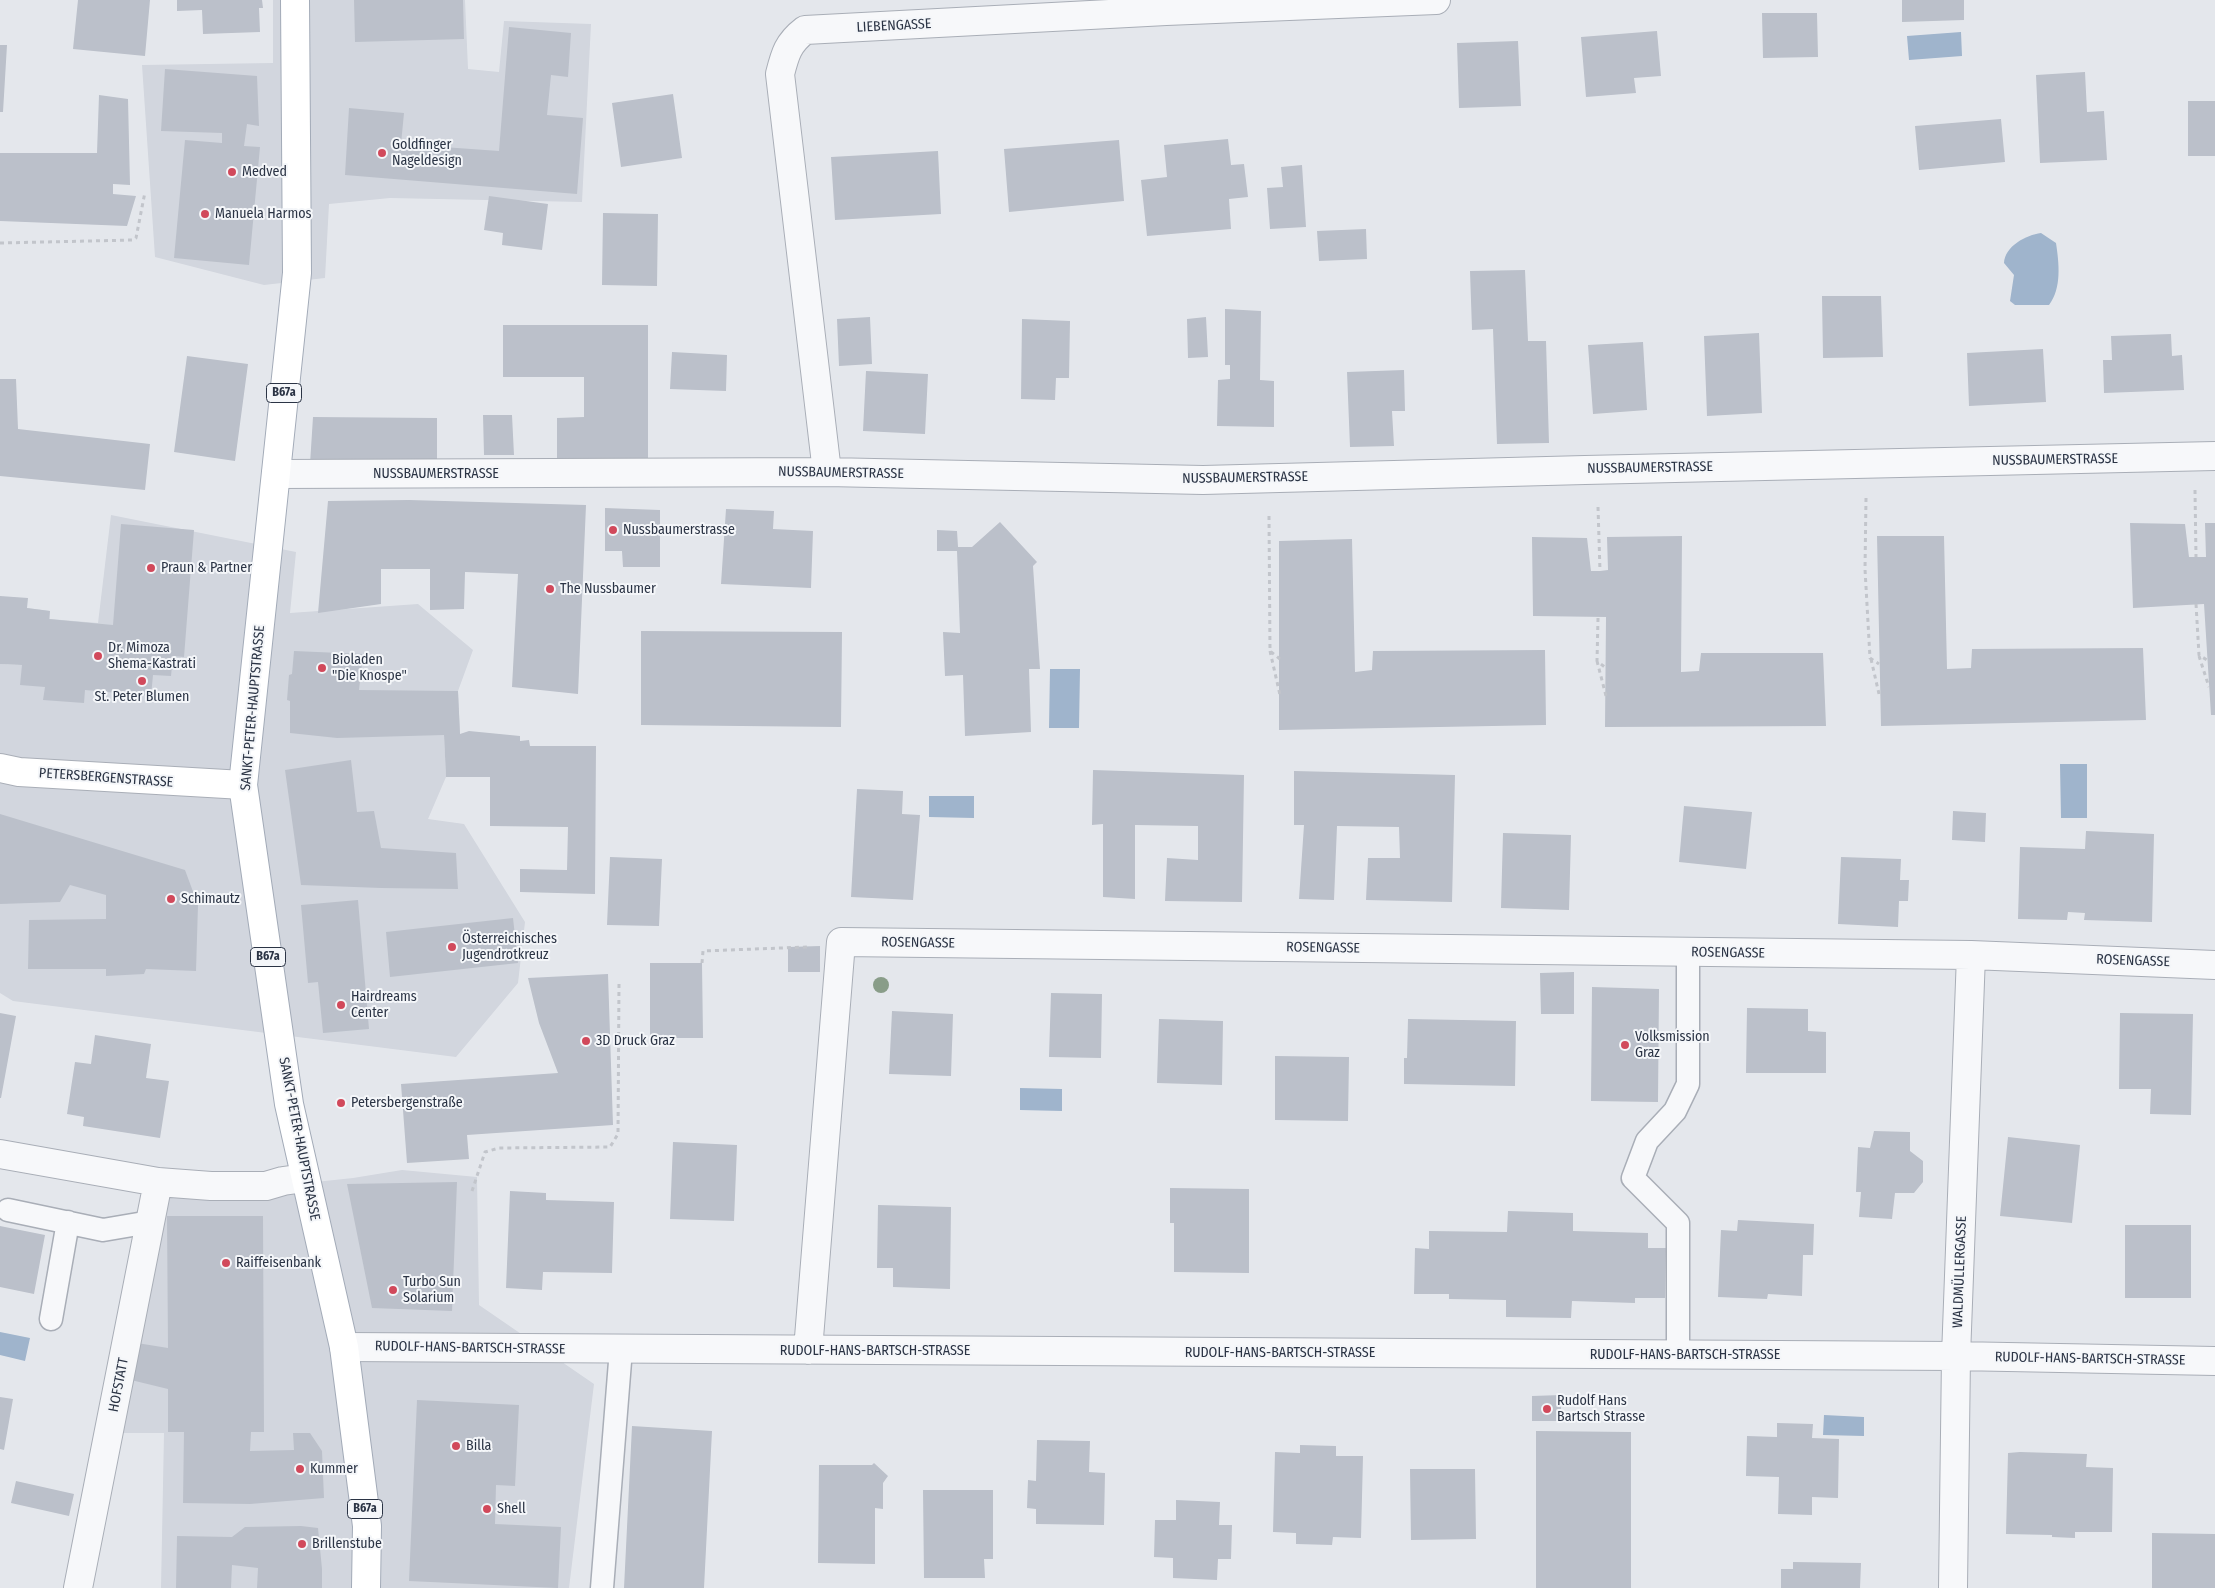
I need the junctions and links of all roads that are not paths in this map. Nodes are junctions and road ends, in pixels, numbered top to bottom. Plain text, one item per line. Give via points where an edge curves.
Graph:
1 (295, 0) edge
2 (1436, 0) edge
3 (2215, 456) edge
4 (827, 472) junction
5 (276, 474) junction
6 (0, 768) edge
7 (243, 785) junction
8 (1688, 952) junction
9 (1971, 955) junction
10 (2215, 965) edge
11 (0, 1154) edge
12 (306, 1178) junction
13 (158, 1182) junction
14 (8, 1210) dead end
15 (68, 1222) junction
16 (150, 1222) junction
17 (50, 1319) dead end
18 (344, 1347) junction
19 (621, 1349) junction
20 (808, 1350) junction
21 (1678, 1355) junction
22 (1956, 1356) junction
23 (2215, 1361) edge
24 (78, 1588) edge
25 (366, 1588) edge
26 (602, 1588) edge
27 (1953, 1588) edge

1 - 5 main road, SANKT-PETER-HAUPTSTRASSE / B67a via 297,273
2 - 4 street, LIEBENGASSE via 806,30 793,39 785,53 780,74
3 - 4 street, NUSSBAUMERSTRASSE via 1203,480
4 - 5 street, NUSSBAUMERSTRASSE
5 - 7 main road, SANKT-PETER-HAUPTSTRASSE / B67a
6 - 7 main road, PETERSBERGENSTRASSE via 19,772
7 - 12 main road, SANKT-PETER-HAUPTSTRASSE / B67a via 289,1104
8 - 9 street, ROSENGASSE
8 - 20 street, ROSENGASSE via 841,942
8 - 21 lane via 1688,1084 1675,1111 1647,1141 1633,1178 1678,1223
9 - 10 street, ROSENGASSE
9 - 22 street, WALDMÜLLERGASSE
11 - 13 street
12 - 13 street via 266,1186
12 - 18 main road, SANKT-PETER-HAUPTSTRASSE / B67a
13 - 16 street, HOFSTATT
14 - 15 lane
15 - 16 lane via 103,1230
15 - 17 lane
16 - 24 street, HOFSTATT
18 - 19 street, RUDOLF-HANS-BARTSCH-STRASSE
18 - 25 main road, SANKT-PETER-HAUPTSTRASSE / B67a via 367,1526
19 - 20 street, RUDOLF-HANS-BARTSCH-STRASSE
19 - 26 lane
20 - 21 street, RUDOLF-HANS-BARTSCH-STRASSE
21 - 22 street, RUDOLF-HANS-BARTSCH-STRASSE
22 - 23 street, RUDOLF-HANS-BARTSCH-STRASSE
22 - 27 street, WALDMÜLLERGASSE

